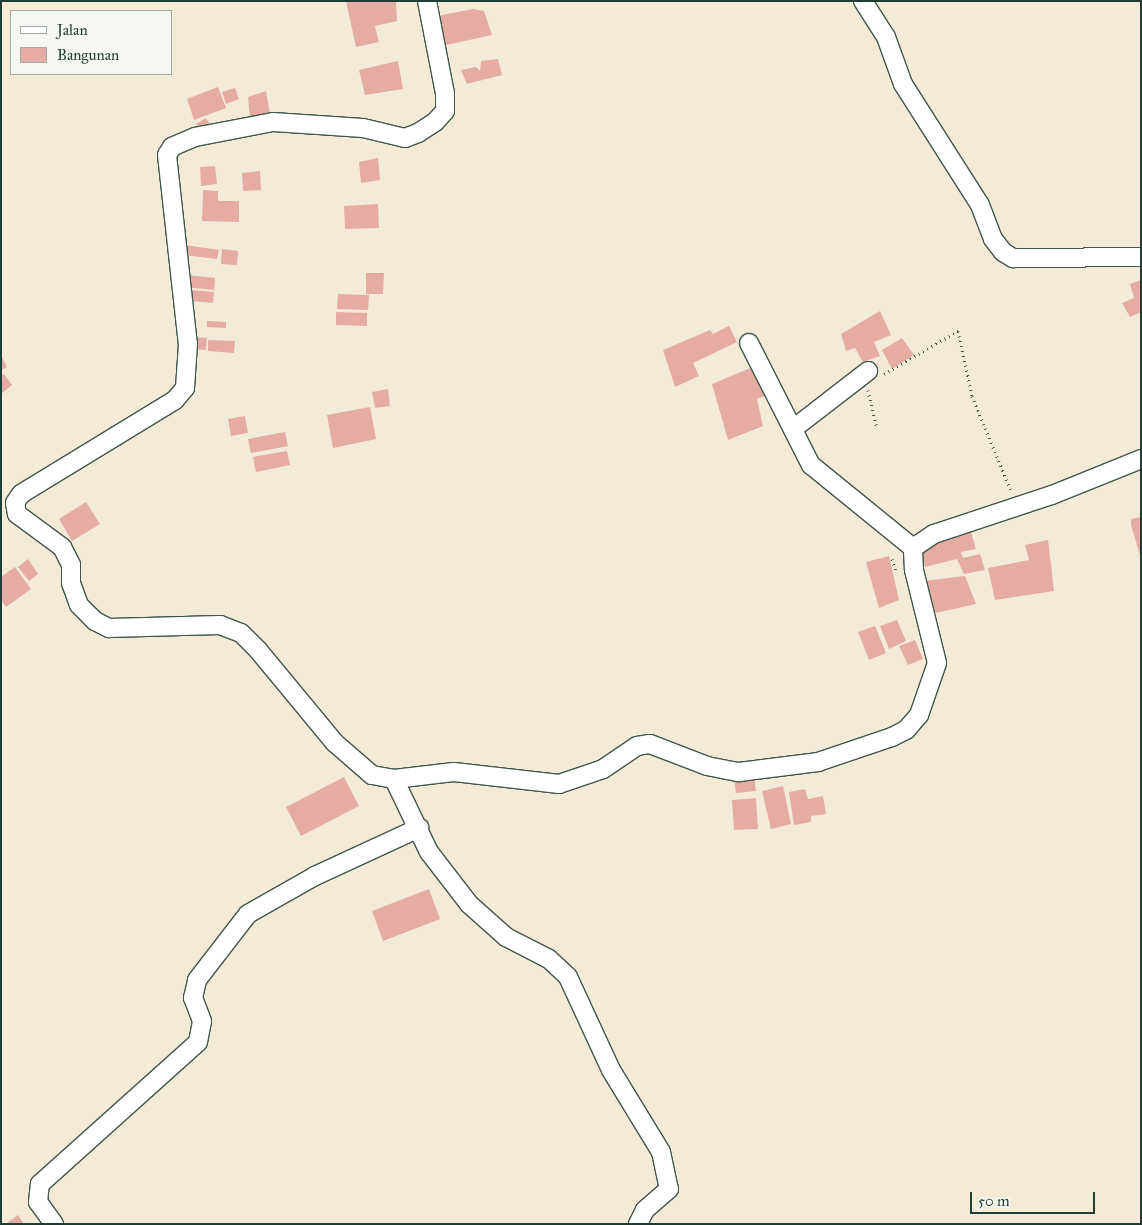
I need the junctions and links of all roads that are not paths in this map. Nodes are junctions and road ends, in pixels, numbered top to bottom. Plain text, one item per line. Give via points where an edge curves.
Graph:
1 (426, 1) edge
2 (862, 1) edge
3 (1141, 257) edge
4 (749, 343) dead end
5 (868, 371) road end
6 (793, 429) junction
7 (1141, 459) edge
8 (913, 548) junction
9 (394, 779) junction
10 (419, 828) junction
11 (54, 1224) edge
12 (638, 1224) edge

1 - 9 street via 444,94 444,111 436,122 418,133 405,138 363,128 273,122 195,137 172,147 167,155 188,344 186,388 175,400 20,494 15,503 17,514 62,547 71,565 70,583 79,605 95,621 109,628 220,625 240,633 258,650 335,744 372,775
2 - 3 street via 886,37 903,84 980,205 993,239 1003,252 1013,258
4 - 6 street
5 - 6 street
6 - 8 street via 818,474
7 - 8 street via 934,534
8 - 9 street via 914,570 937,663 919,715 906,730 892,737 818,762 738,772 707,766 650,744 637,746 595,773 558,784 454,772
9 - 10 street
10 - 11 street via 315,876 248,914 196,980 193,998 202,1021 198,1042 40,1184 38,1202
10 - 12 street via 429,852 469,904 506,937 549,959 568,978 611,1070 661,1152 669,1188 645,1210

